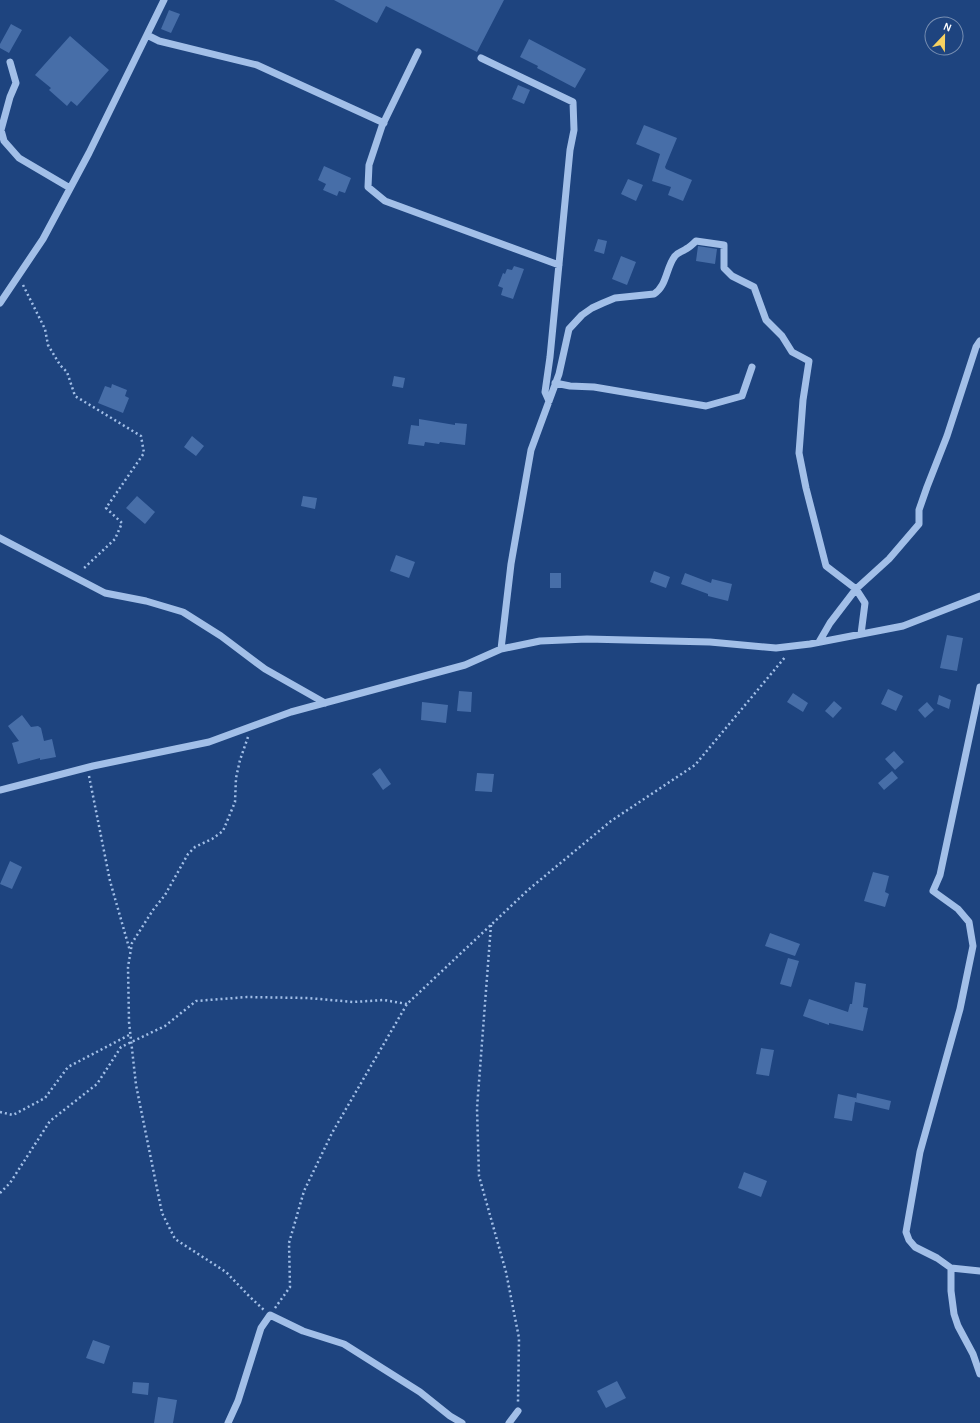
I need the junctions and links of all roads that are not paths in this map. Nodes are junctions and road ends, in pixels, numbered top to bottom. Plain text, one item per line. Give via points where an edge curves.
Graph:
1 (164, 0) edge
2 (148, 34) junction
3 (418, 52) dead end
4 (481, 58) dead end
5 (10, 62) dead end
6 (384, 123) junction
7 (70, 188) junction
8 (559, 265) junction
9 (0, 303) edge
10 (980, 341) edge
11 (752, 367) dead end
12 (556, 383) junction
13 (548, 401) junction
14 (0, 538) edge
15 (856, 590) junction
16 (980, 596) edge
17 (861, 634) junction
18 (819, 642) junction
19 (502, 650) junction
20 (980, 687) edge
21 (325, 703) junction
22 (0, 790) edge
23 (951, 1268) junction
24 (980, 1271) edge
25 (980, 1374) edge
26 (518, 1411) road end
27 (228, 1423) edge
28 (462, 1423) edge
29 (509, 1423) edge

1 - 2 street
2 - 6 street via 159,41 257,65
2 - 7 street
3 - 6 street
4 - 8 street via 573,102 574,130
5 - 7 street via 16,83 1,130 4,141 19,158
6 - 8 street via 369,165 368,187 385,201
7 - 9 street via 42,239
8 - 13 street via 545,392
10 - 15 street via 947,436 926,487 919,510 919,524 889,559
11 - 12 street via 742,396 706,406
12 - 13 street
12 - 15 street via 569,329 582,315 615,298 658,292 676,255 696,241 724,245 724,268 732,276 754,287 766,320 782,336 792,352 809,361 799,453 826,566
13 - 19 street via 531,450 511,564
14 - 21 street via 105,593 183,612 265,669
15 - 17 street via 865,603
15 - 18 street via 830,623
16 - 17 street via 903,626
17 - 18 street
18 - 19 street via 776,648 710,642 540,641
19 - 21 street via 465,665
20 - 23 street via 940,875 933,891 958,909 969,922 972,946 960,1009 920,1152 906,1232 915,1247
21 - 22 street via 291,712 209,742
23 - 24 street
23 - 25 street via 954,1314
26 - 29 street
27 - 28 street via 238,1401 261,1328 270,1315 303,1331 344,1344 420,1392

